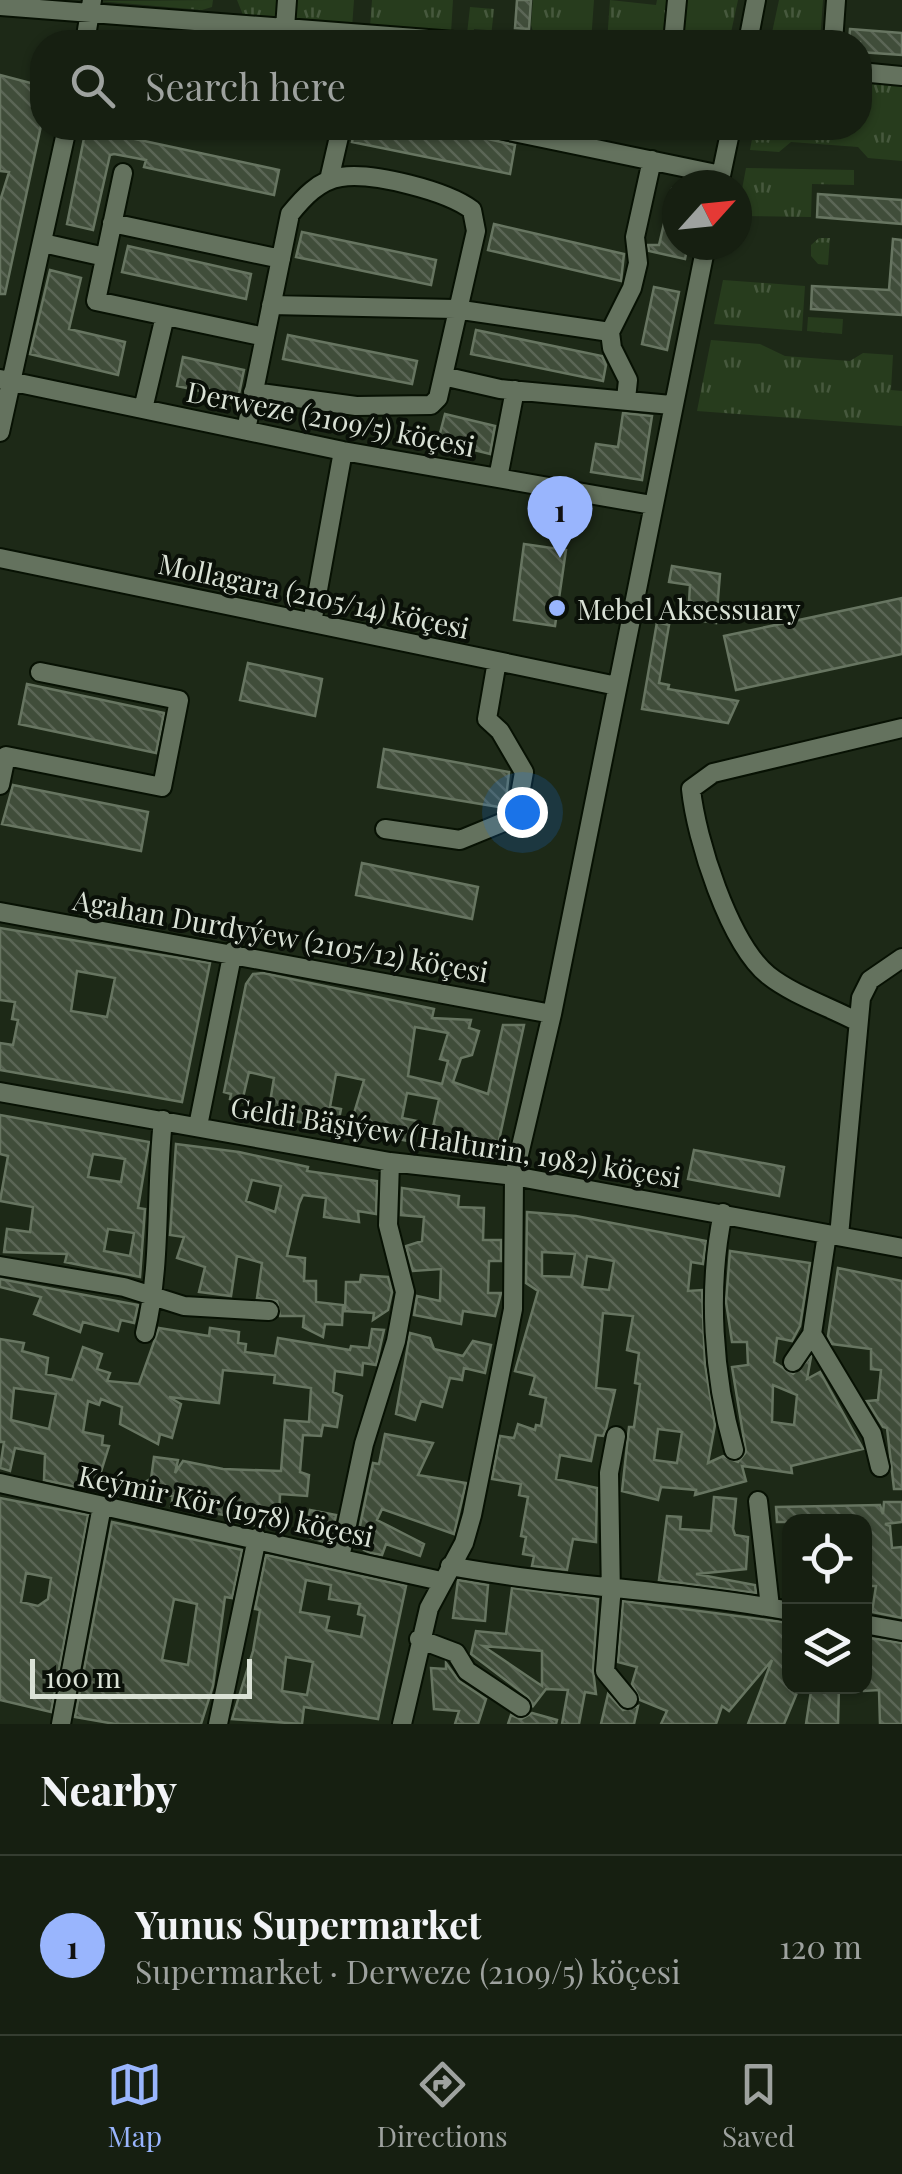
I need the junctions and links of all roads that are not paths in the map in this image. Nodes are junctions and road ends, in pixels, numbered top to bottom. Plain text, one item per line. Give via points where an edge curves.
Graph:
1 (288, 0) edge
2 (677, 0) edge
3 (756, 0) edge
4 (836, 0) edge
5 (11, 4) edge
6 (91, 6) edge
7 (285, 28) junction
8 (311, 30) edge
9 (675, 30) edge
10 (750, 30) edge
11 (833, 30) edge
12 (872, 73) edge
13 (902, 76) edge
14 (65, 140) edge
15 (338, 140) edge
16 (554, 140) edge
17 (728, 140) edge
18 (652, 160) junction
19 (686, 170) edge
20 (722, 170) edge
21 (123, 173) dead end
22 (330, 180) junction
23 (112, 224) junction
24 (42, 243) junction
25 (106, 256) junction
26 (281, 259) junction
27 (703, 260) edge
28 (272, 305) junction
29 (455, 308) junction
30 (165, 316) junction
31 (610, 332) junction
32 (265, 337) junction
33 (442, 376) junction
34 (5, 380) edge
35 (515, 390) junction
36 (253, 392) junction
37 (626, 399) junction
38 (671, 405) junction
39 (143, 409) junction
40 (246, 430) junction
41 (0, 432) edge
42 (343, 451) junction
43 (498, 478) junction
44 (652, 505) junction
45 (0, 558) edge
46 (312, 623) junction
47 (497, 662) junction
48 (40, 672) dead end
49 (617, 686) junction
50 (902, 728) edge
51 (0, 785) edge
52 (385, 829) dead end
53 (0, 912) edge
54 (233, 952) junction
55 (902, 958) edge
56 (552, 1014) junction
57 (858, 1022) junction
58 (0, 1092) edge
59 (163, 1120) junction
60 (198, 1126) junction
61 (390, 1162) junction
62 (514, 1176) junction
63 (723, 1213) junction
64 (833, 1235) junction
65 (902, 1248) edge
66 (0, 1266) edge
67 (154, 1295) junction
68 (269, 1311) dead end
69 (145, 1333) dead end
70 (812, 1334) junction
71 (793, 1362) dead end
72 (616, 1436) dead end
73 (734, 1450) dead end
74 (880, 1467) dead end
75 (0, 1483) edge
76 (758, 1501) dead end
77 (102, 1506) junction
78 (257, 1538) junction
79 (340, 1558) junction
80 (445, 1574) junction
81 (609, 1590) junction
82 (770, 1607) junction
83 (782, 1609) edge
84 (872, 1625) edge
85 (902, 1631) edge
86 (419, 1639) junction
87 (628, 1700) dead end
88 (521, 1707) dead end
89 (61, 1724) edge
90 (218, 1724) edge
91 (402, 1724) edge

1 - 7 street
2 - 9 street
3 - 10 street
4 - 11 street
5 - 6 street
6 - 7 street
7 - 8 street
12 - 13 street
14 - 24 street
15 - 22 street
16 - 18 street
17 - 20 street
18 - 19 street
18 - 31 street via 632,288
21 - 23 street
22 - 26 street via 290,214
22 - 29 street via 362,177 436,192 472,210 476,231
23 - 25 street
23 - 26 street
24 - 25 street
24 - 34 street
25 - 30 street via 96,301
26 - 28 street
27 - 38 street
28 - 29 street
28 - 32 street
29 - 31 street
29 - 33 street
30 - 32 street
30 - 39 street
31 - 37 street via 628,380
32 - 36 street
33 - 35 street
33 - 36 street via 431,404 356,406
34 - 39 street, Derweze (2109/5) köçesi
34 - 41 street
35 - 37 street
35 - 43 street
36 - 40 street
37 - 38 street
38 - 44 street
39 - 40 street, Derweze (2109/5) köçesi
40 - 42 street, Derweze (2109/5) köçesi
42 - 43 street, Derweze (2109/5) köçesi
42 - 46 street
43 - 44 street, Derweze (2109/5) köçesi
44 - 49 street
45 - 46 street, Mollagara (2105/14) köçesi
46 - 47 street, Mollagara (2105/14) köçesi
47 - 49 street, Mollagara (2105/14) köçesi
47 - 52 street via 487,720 524,772 516,817 460,840
48 - 51 street via 179,700 162,787 6,756
49 - 56 street
50 - 57 street via 713,773 690,789 716,882 754,961
53 - 54 street, Agahan Durdyýew (2105/12) köçesi
54 - 56 street, Agahan Durdyýew (2105/12) köçesi
54 - 60 street
55 - 57 street via 870,980
56 - 62 street
57 - 64 street
58 - 59 street, Geldi Bäşiýew (Halturin, 1982) köçesi
59 - 60 street, Geldi Bäşiýew (Halturin, 1982) köçesi
59 - 67 street
60 - 61 street, Geldi Bäşiýew (Halturin, 1982) köçesi
61 - 62 street, Geldi Bäşiýew (Halturin, 1982) köçesi
61 - 79 street via 388,1224 405,1292
62 - 63 street, Geldi Bäşiýew (Halturin, 1982) köçesi
62 - 80 street via 513,1309 472,1515
63 - 64 street, Geldi Bäşiýew (Halturin, 1982) köçesi
63 - 73 street via 714,1290 724,1416
64 - 65 street, Geldi Bäşiýew (Halturin, 1982) köçesi
64 - 70 street
66 - 67 street
67 - 68 street via 184,1306
67 - 69 street
70 - 71 street
70 - 74 street via 872,1434
72 - 81 street via 608,1473
75 - 77 street, Keýmir Kör (1978) köçesi
76 - 82 street
77 - 78 street, Keýmir Kör (1978) köçesi
77 - 89 street
78 - 79 street, Keýmir Kör (1978) köçesi
78 - 90 street
79 - 80 street, Keýmir Kör (1978) köçesi
80 - 81 street, Keýmir Kör (1978) köçesi
80 - 86 street
81 - 82 street, Keýmir Kör (1978) köçesi via 654,1589
81 - 87 street via 605,1671
82 - 83 street, Keýmir Kör (1978) köçesi
84 - 85 street
86 - 88 street via 450,1649 476,1678
86 - 91 street

